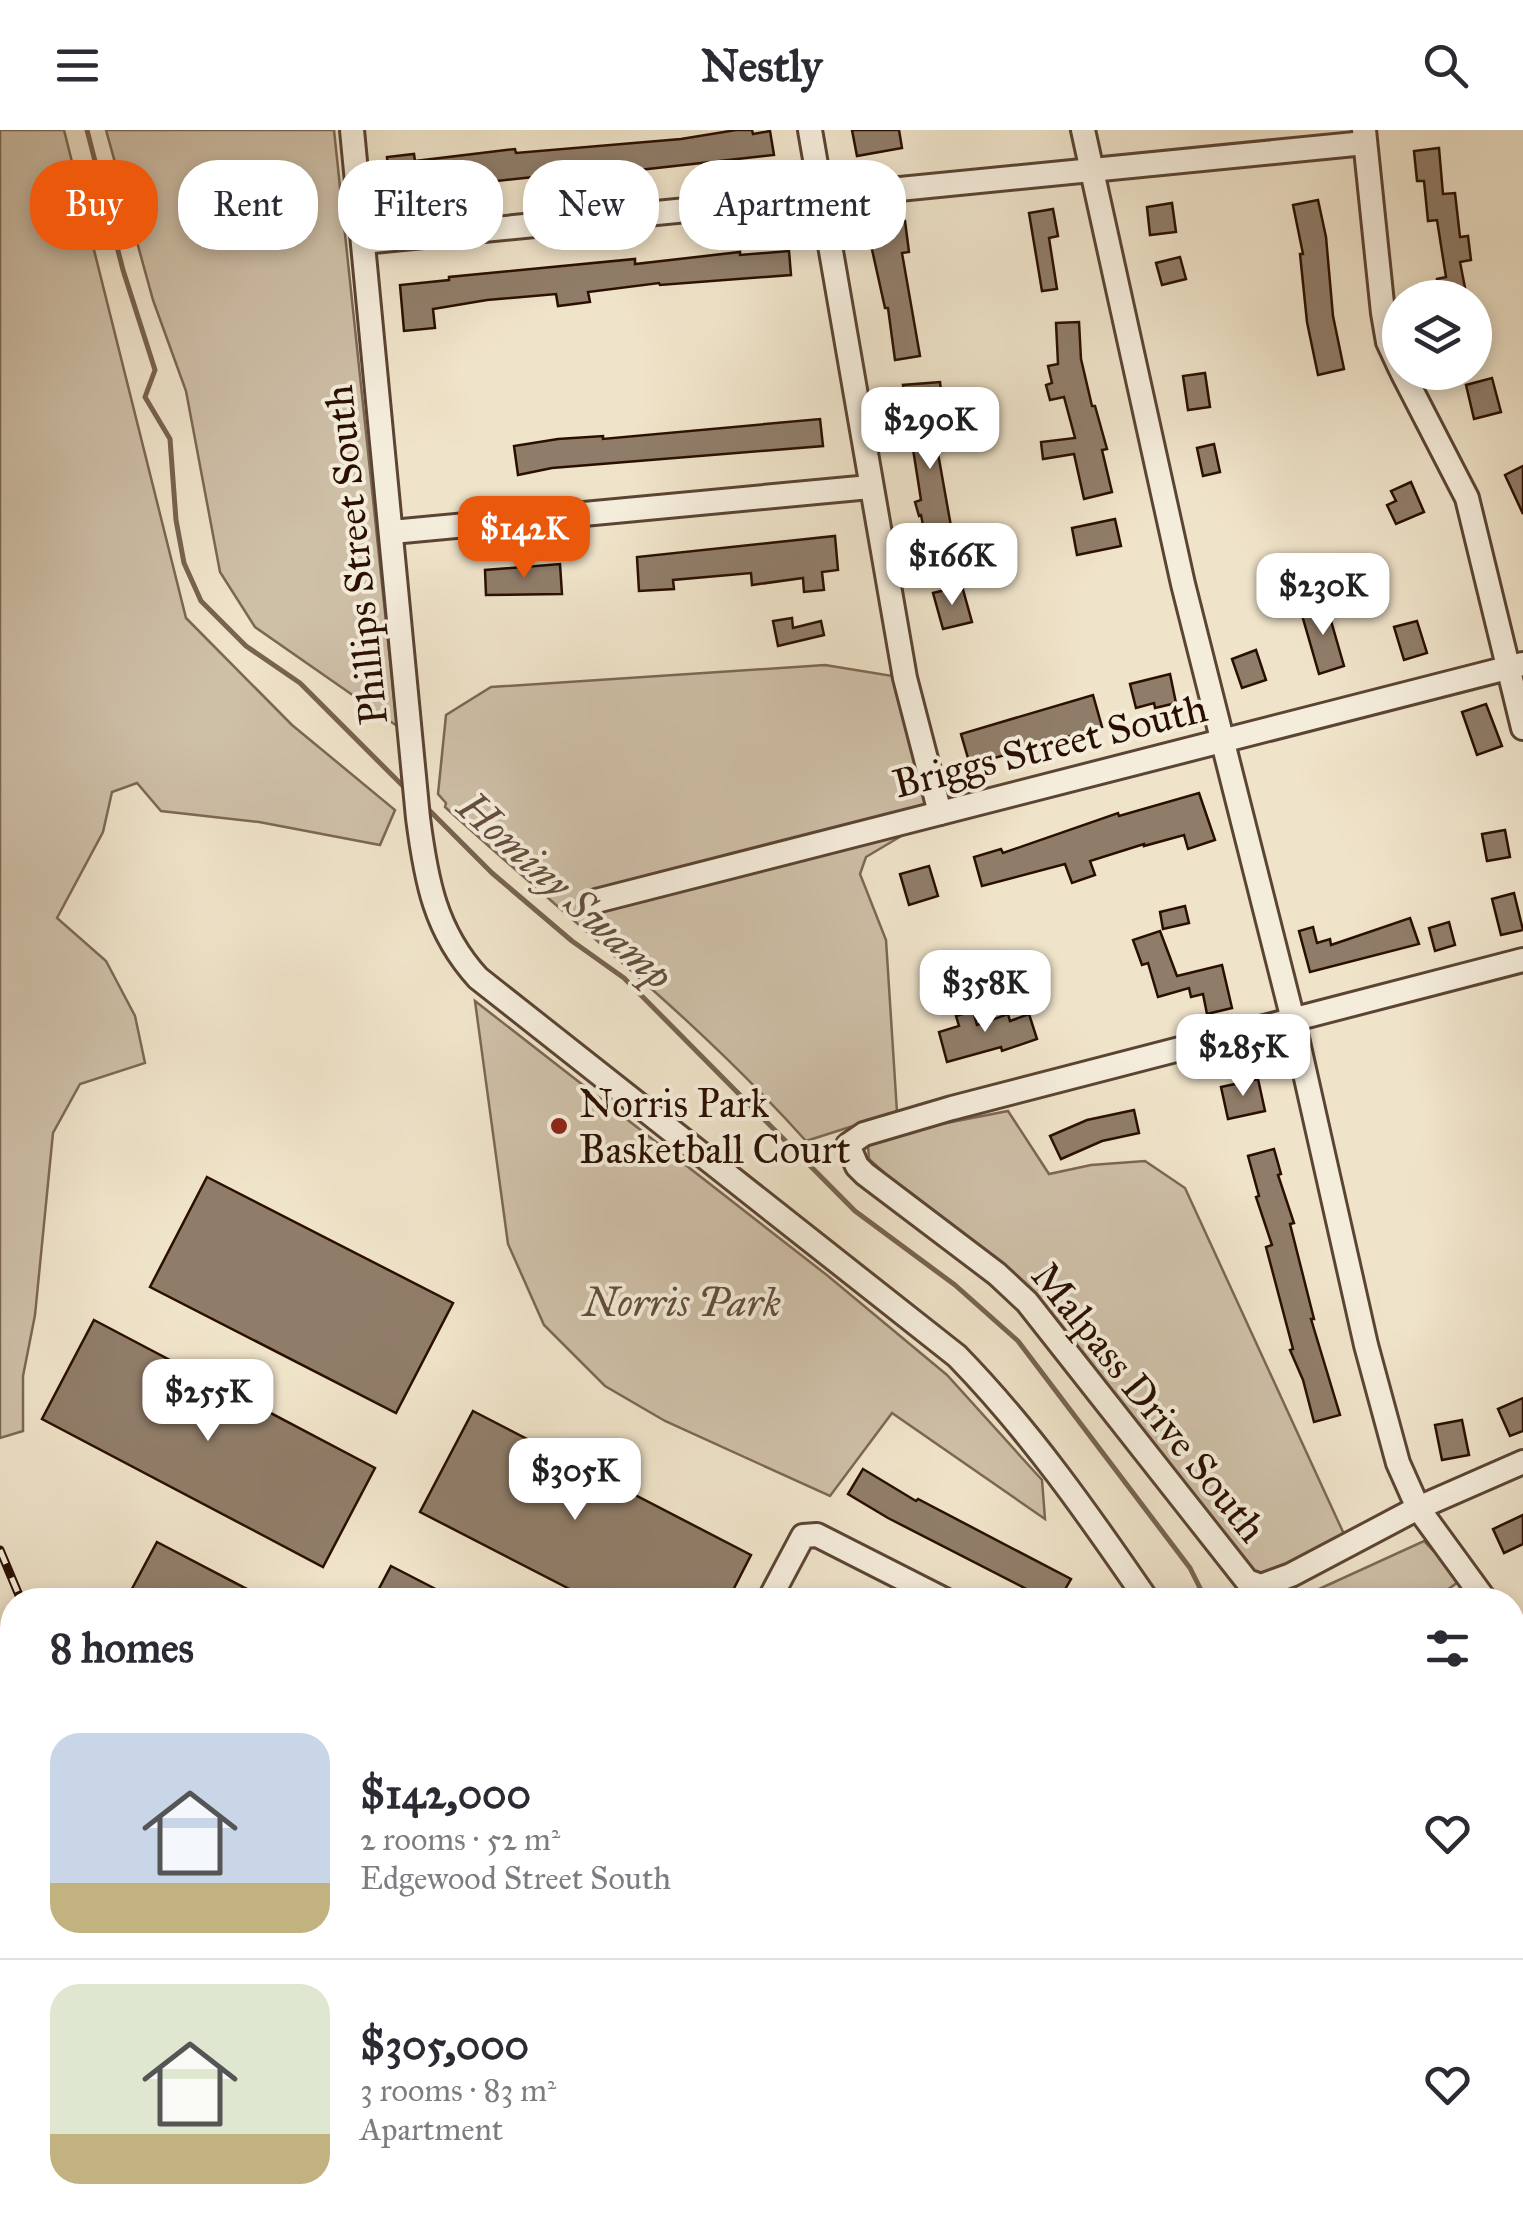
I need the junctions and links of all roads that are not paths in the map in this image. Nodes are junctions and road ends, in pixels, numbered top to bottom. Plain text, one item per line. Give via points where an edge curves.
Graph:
1 (352, 130) edge
2 (810, 130) edge
3 (1083, 130) edge
4 (1364, 136) edge
5 (355, 160) edge
6 (814, 160) edge
7 (1090, 168) junction
8 (906, 188) edge
9 (679, 212) edge
10 (503, 229) edge
11 (364, 250) edge
12 (829, 250) edge
13 (1382, 304) edge
14 (1411, 390) edge
15 (870, 487) junction
16 (392, 532) junction
17 (1516, 666) edge
18 (1523, 728) edge
19 (1224, 741) junction
20 (940, 813) junction
21 (596, 901) dead end
22 (1523, 960) edge
23 (1293, 1020) junction
24 (1523, 1462) edge
25 (1418, 1508) junction
26 (775, 1588) edge
27 (921, 1588) edge
28 (1139, 1588) edge
29 (1476, 1588) edge

1 - 5 street, Phillips Street South
2 - 6 street
3 - 7 street
4 - 7 street
4 - 13 street
7 - 8 street
7 - 19 street
9 - 10 street
11 - 16 street, Phillips Street South
12 - 15 street
14 - 17 street via 1468,498
15 - 16 street
15 - 20 street via 905,678
16 - 28 street, Phillips Street South via 423,858 443,931 465,964 957,1356 1065,1481
17 - 18 street
17 - 19 street, Briggs Street South
19 - 20 street, Briggs Street South
19 - 23 street
20 - 21 street, Briggs Street South
22 - 23 street
23 - 25 street via 1366,1344 1398,1463
23 - 25 street, Malpass Drive South via 952,1108 864,1134 848,1145 865,1174 1027,1302 1247,1581 1261,1586 1291,1575
24 - 25 street
25 - 29 street
26 - 27 street via 803,1536 817,1535

